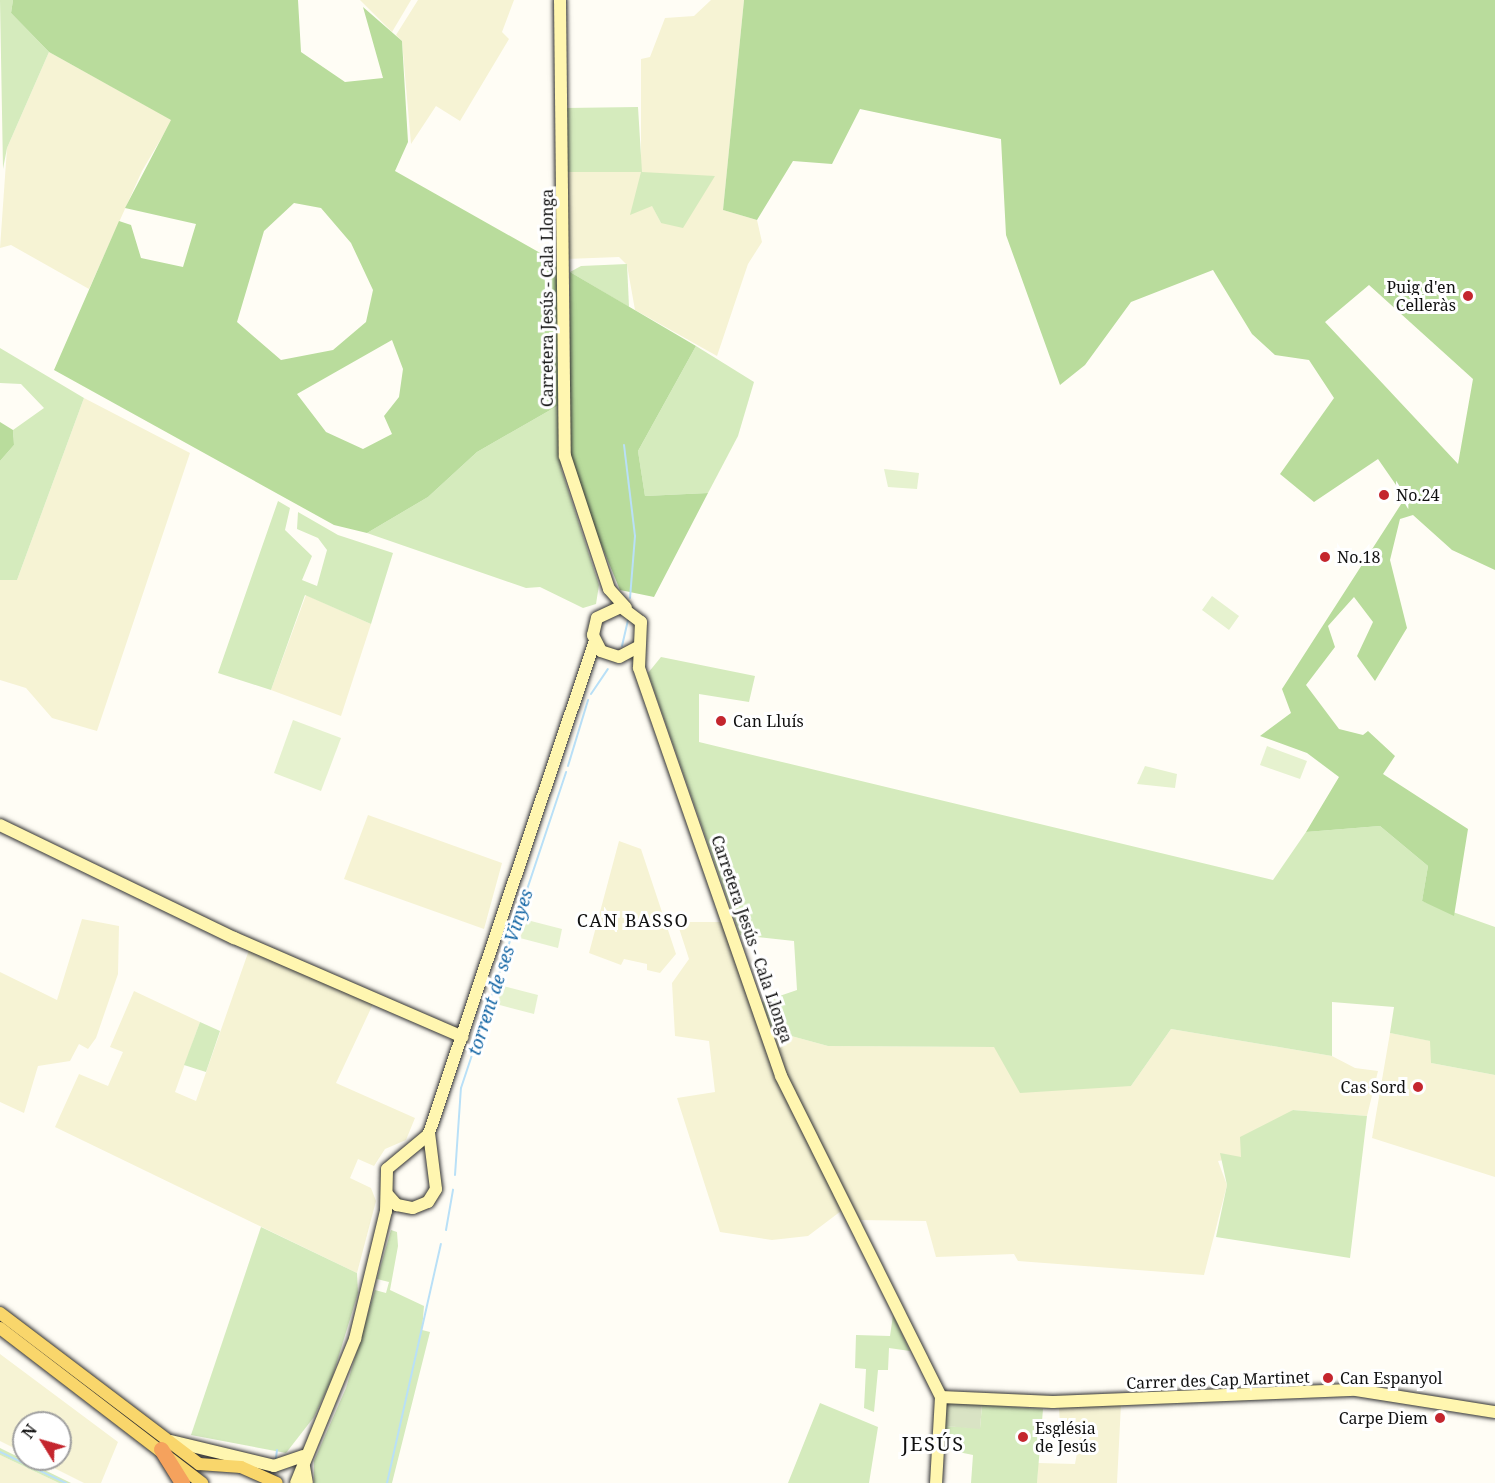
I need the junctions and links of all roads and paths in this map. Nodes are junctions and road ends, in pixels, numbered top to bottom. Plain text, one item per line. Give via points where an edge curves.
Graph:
1 (560, 0) edge
2 (609, 589) junction
3 (626, 608) junction
4 (603, 612) junction
5 (594, 641) junction
6 (638, 647) junction
7 (616, 657) junction
8 (590, 667) junction
9 (639, 670) junction
10 (0, 825) edge
11 (463, 1037) junction
12 (429, 1133) junction
13 (407, 1155) junction
14 (431, 1164) junction
15 (387, 1194) junction
16 (404, 1207) junction
17 (384, 1221) junction
18 (0, 1313) edge
19 (0, 1328) edge
20 (940, 1397) junction
21 (1495, 1413) edge
22 (164, 1445) junction
23 (303, 1456) junction
24 (220, 1469) junction
25 (271, 1480) edge
26 (182, 1483) edge
27 (202, 1483) edge
28 (208, 1483) edge
29 (296, 1483) edge
30 (307, 1483) edge
31 (936, 1483) edge

1 - 2 main road, Carretera Jesús - Cala Llonga via 565,456
2 - 3 main road, Carretera Jesús - Cala Llonga
2 - 4 main road
3 - 4 main road
3 - 6 main road via 641,622
4 - 5 main road via 595,624
5 - 7 main road
5 - 8 main road
6 - 7 main road
6 - 9 main road, Carretera Jesús - Cala Llonga
7 - 8 main road
7 - 9 main road
8 - 11 main road via 572,705
9 - 20 main road, Carretera Jesús - Cala Llonga via 781,1076
10 - 11 main road via 234,939
11 - 12 main road
12 - 13 main road
12 - 14 main road
13 - 14 main road
13 - 15 main road via 387,1169
14 - 16 main road via 437,1182 433,1196 422,1205
15 - 16 main road
15 - 17 main road
16 - 17 main road
17 - 23 main road via 344,1372
18 - 22 main road
19 - 22 main road
20 - 21 main road, Carrer des Cap Martinet via 1053,1402 1356,1390
20 - 31 main road
22 - 23 main road via 274,1466
22 - 24 main road via 199,1464
22 - 26 highway
22 - 27 main road
23 - 25 main road
23 - 29 main road
23 - 30 main road
24 - 25 main road via 241,1467
24 - 28 main road

